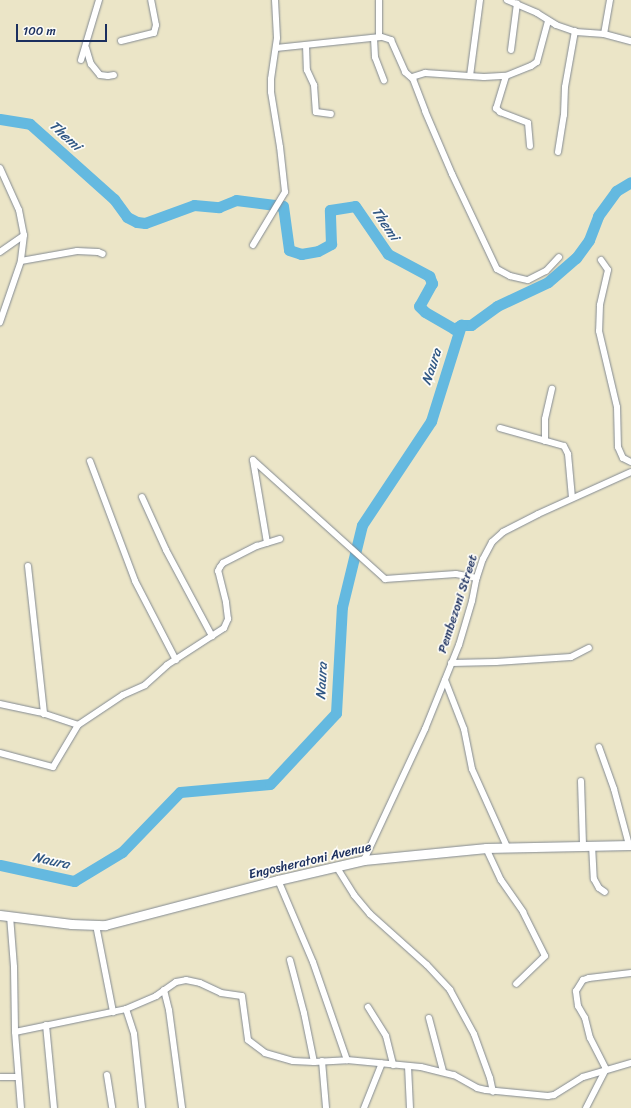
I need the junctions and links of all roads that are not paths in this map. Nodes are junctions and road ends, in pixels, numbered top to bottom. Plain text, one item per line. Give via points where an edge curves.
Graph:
1 (99, 0) edge
2 (151, 0) edge
3 (274, 0) edge
4 (379, 0) edge
5 (480, 0) edge
6 (506, 0) edge
7 (610, 0) edge
8 (517, 4) junction
9 (548, 21) junction
10 (575, 31) junction
11 (604, 34) junction
12 (377, 38) junction
13 (121, 41) dead end
14 (631, 41) edge
15 (306, 45) junction
16 (86, 48) junction
17 (276, 48) junction
18 (511, 50) dead end
19 (81, 60) dead end
20 (114, 75) dead end
21 (470, 76) junction
22 (506, 76) junction
23 (412, 77) junction
24 (384, 80) dead end
25 (331, 114) dead end
26 (530, 146) dead end
27 (558, 152) dead end
28 (0, 168) edge
29 (24, 235) junction
30 (253, 245) dead end
31 (0, 252) edge
32 (103, 254) dead end
33 (559, 258) dead end
34 (601, 260) dead end
35 (21, 261) junction
36 (0, 322) edge
37 (552, 389) dead end
38 (500, 428) dead end
39 (545, 441) junction
40 (90, 461) dead end
41 (631, 462) edge
42 (631, 472) edge
43 (142, 497) dead end
44 (572, 498) junction
45 (280, 539) dead end
46 (267, 543) junction
47 (28, 566) dead end
48 (477, 578) junction
49 (212, 636) junction
50 (589, 648) dead end
51 (176, 660) junction
52 (451, 663) junction
53 (445, 680) junction
54 (0, 704) edge
55 (44, 714) junction
56 (78, 724) junction
57 (599, 747) dead end
58 (0, 753) edge
59 (581, 781) dead end
60 (588, 845) junction
61 (630, 845) edge
62 (507, 847) junction
63 (486, 848) junction
64 (364, 860) junction
65 (336, 866) junction
66 (278, 880) junction
67 (605, 892) dead end
68 (0, 915) edge
69 (10, 916) junction
70 (96, 925) junction
71 (290, 960) dead end
72 (631, 974) edge
73 (516, 984) dead end
74 (164, 990) junction
75 (368, 1006) dead end
76 (126, 1008) junction
77 (113, 1012) junction
78 (429, 1018) dead end
79 (46, 1025) junction
80 (15, 1032) junction
81 (347, 1060) junction
82 (322, 1061) junction
83 (314, 1062) junction
84 (382, 1063) junction
85 (631, 1063) edge
86 (393, 1065) junction
87 (408, 1066) junction
88 (606, 1069) junction
89 (443, 1071) junction
90 (107, 1075) dead end
91 (0, 1077) edge
92 (18, 1078) junction
93 (493, 1092) junction
94 (20, 1108) edge
95 (54, 1108) edge
96 (112, 1108) edge
97 (142, 1108) edge
98 (182, 1108) edge
99 (326, 1108) edge
100 (364, 1108) edge
101 (410, 1108) edge
102 (587, 1108) edge

1 - 16 street
2 - 13 street via 156,25 154,33
3 - 17 street
4 - 12 street
5 - 21 street
6 - 8 street
7 - 11 street
8 - 9 street
8 - 18 street
9 - 10 street
9 - 22 street via 537,62
10 - 11 street
10 - 27 street via 565,87 564,115
11 - 14 street
12 - 15 street
12 - 23 street via 392,40 405,72
12 - 24 street via 376,62
15 - 17 street
15 - 25 street via 307,70 314,85 316,112
16 - 19 street
16 - 20 street via 91,64 100,75
17 - 30 street via 271,92 285,192
21 - 22 street
21 - 23 street via 425,73
22 - 26 street via 496,108 528,123
23 - 33 street via 452,174 496,269 510,276 528,280 546,272
28 - 29 street via 19,210
29 - 31 street
29 - 35 street
32 - 35 street via 77,251
34 - 41 street via 608,270 600,305 599,331 617,407 618,447 623,458
35 - 36 street
37 - 39 street via 545,418
38 - 39 street
39 - 44 street via 558,443 566,449
40 - 51 street via 134,581
42 - 44 street, Pembezoni Street
43 - 49 street via 166,550
44 - 48 street, Pembezoni Street via 503,532 492,542 482,559
45 - 46 street
46 - 48 street via 254,460 385,579 456,574
46 - 49 street via 233,558 220,567 218,571 228,619 224,628
47 - 55 street
48 - 52 street, Pembezoni Street via 459,646
49 - 51 street
50 - 52 street via 571,657 550,660
51 - 56 street via 145,685 123,695
52 - 53 street, Pembezoni Street
53 - 62 street via 464,729 472,770
53 - 64 street, Pembezoni Street
54 - 55 street
55 - 56 street
56 - 58 street via 54,767
57 - 61 street
59 - 60 street
60 - 61 street, Engosheratoni Avenue
60 - 62 street, Engosheratoni Avenue
60 - 67 street via 594,880
62 - 63 street, Engosheratoni Avenue
63 - 64 street, Engosheratoni Avenue
63 - 73 street via 501,880 523,912 545,956
64 - 65 street, Engosheratoni Avenue
65 - 66 street, Engosheratoni Avenue
65 - 93 street via 354,895 370,914 428,965 450,990 474,1034
66 - 70 street, Engosheratoni Avenue via 129,919
66 - 81 street via 315,967
68 - 69 street, Engosheratoni Avenue
69 - 70 street, Engosheratoni Avenue
69 - 80 street
70 - 77 street
71 - 83 street
72 - 88 street via 589,978 583,980 576,992 578,1006 585,1018 590,1038
74 - 76 street
74 - 83 street via 176,982 186,980 200,983 221,993 242,996 246,1032 248,1040 254,1046 279,1058
74 - 98 street
75 - 86 street via 386,1036
76 - 77 street
76 - 97 street via 134,1034
77 - 79 street
78 - 89 street
79 - 80 street
79 - 95 street
80 - 92 street
81 - 82 street
81 - 84 street
82 - 83 street
82 - 99 street
84 - 86 street
84 - 100 street
85 - 88 street
86 - 87 street
87 - 89 street
87 - 101 street
88 - 93 street via 583,1077 554,1095
88 - 102 street
89 - 93 street via 477,1088
90 - 96 street
91 - 92 street
92 - 94 street

